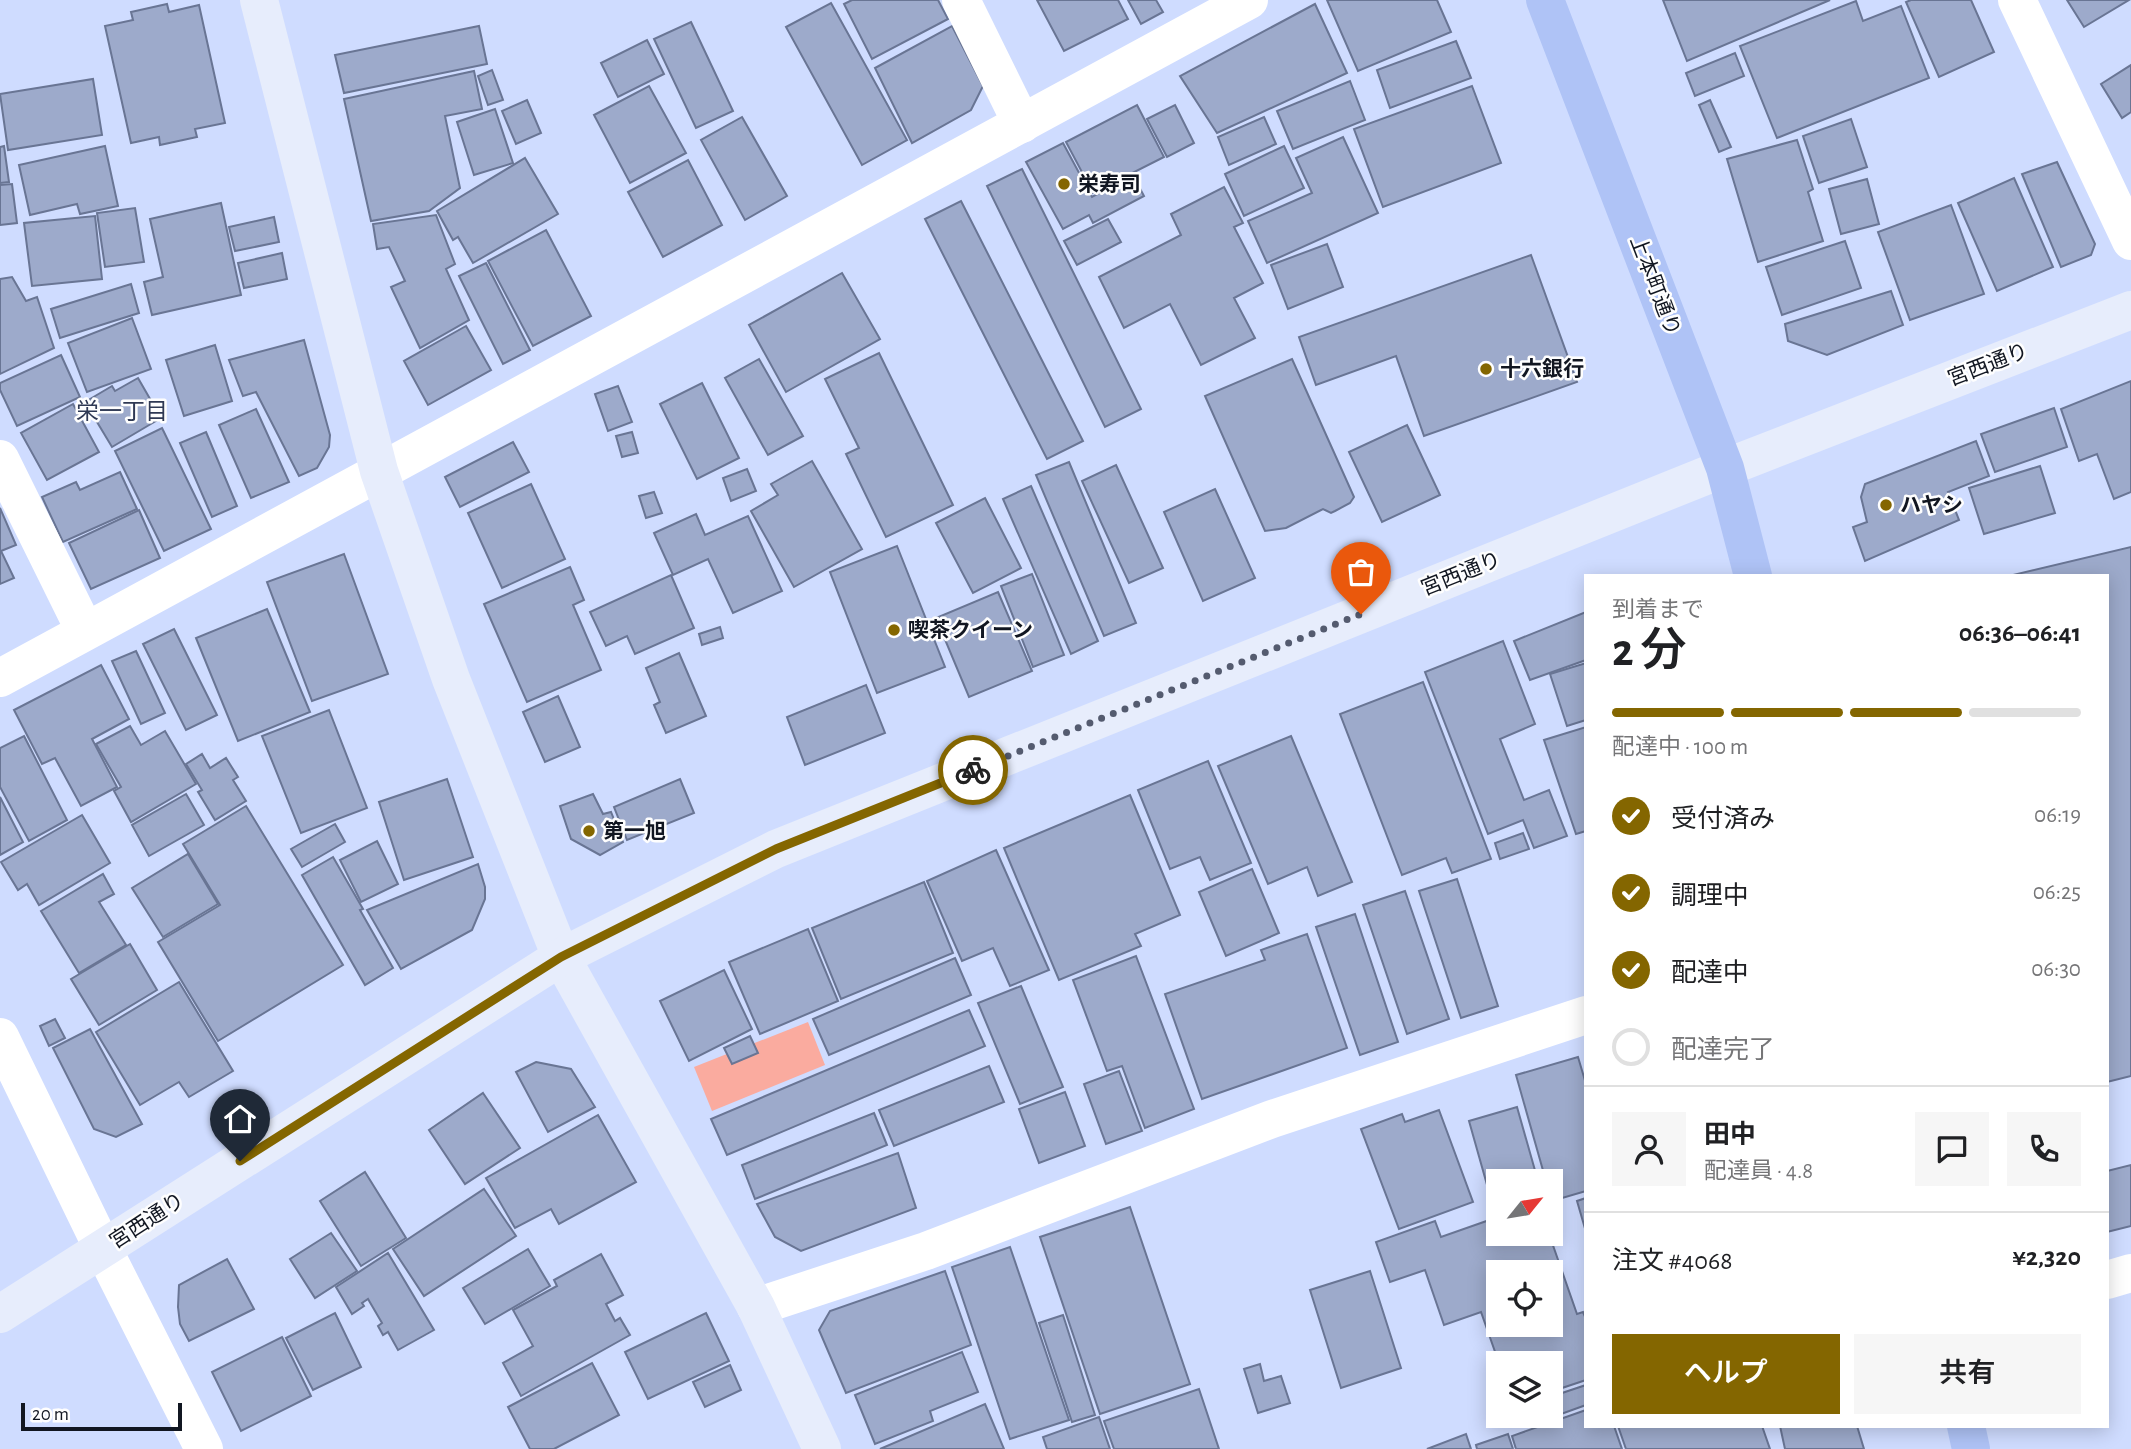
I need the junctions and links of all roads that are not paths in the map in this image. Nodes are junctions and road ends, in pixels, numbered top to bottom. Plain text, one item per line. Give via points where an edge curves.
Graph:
1 (259, 0) edge
2 (961, 0) edge
3 (1249, 0) edge
4 (1545, 0) edge
5 (2017, 0) edge
6 (1022, 124) junction
7 (2131, 241) edge
8 (2131, 310) edge
9 (0, 459) edge
10 (1725, 468) junction
11 (379, 471) junction
12 (1752, 574) edge
13 (85, 631) junction
14 (0, 678) edge
15 (561, 957) junction
16 (1584, 1016) edge
17 (0, 1037) edge
18 (103, 1249) junction
19 (2131, 1273) edge
20 (2109, 1279) edge
21 (756, 1307) junction
22 (0, 1314) edge
23 (1966, 1428) edge
24 (204, 1449) edge
25 (822, 1449) edge
26 (1971, 1449) edge

1 - 11 street
2 - 6 street
3 - 6 street
4 - 10 highway, 上本町通り
5 - 7 street
6 - 11 street
8 - 10 street, 宮西通り
9 - 13 street
10 - 12 highway, 上本町通り
10 - 15 street, 宮西通り via 776,849
11 - 13 street
11 - 15 street via 451,679
13 - 14 street
15 - 18 street, 宮西通り
15 - 21 street
16 - 21 street via 1272,1119 926,1251
17 - 18 street
18 - 22 street, 宮西通り
18 - 24 street
19 - 20 street
21 - 25 street
23 - 26 highway

